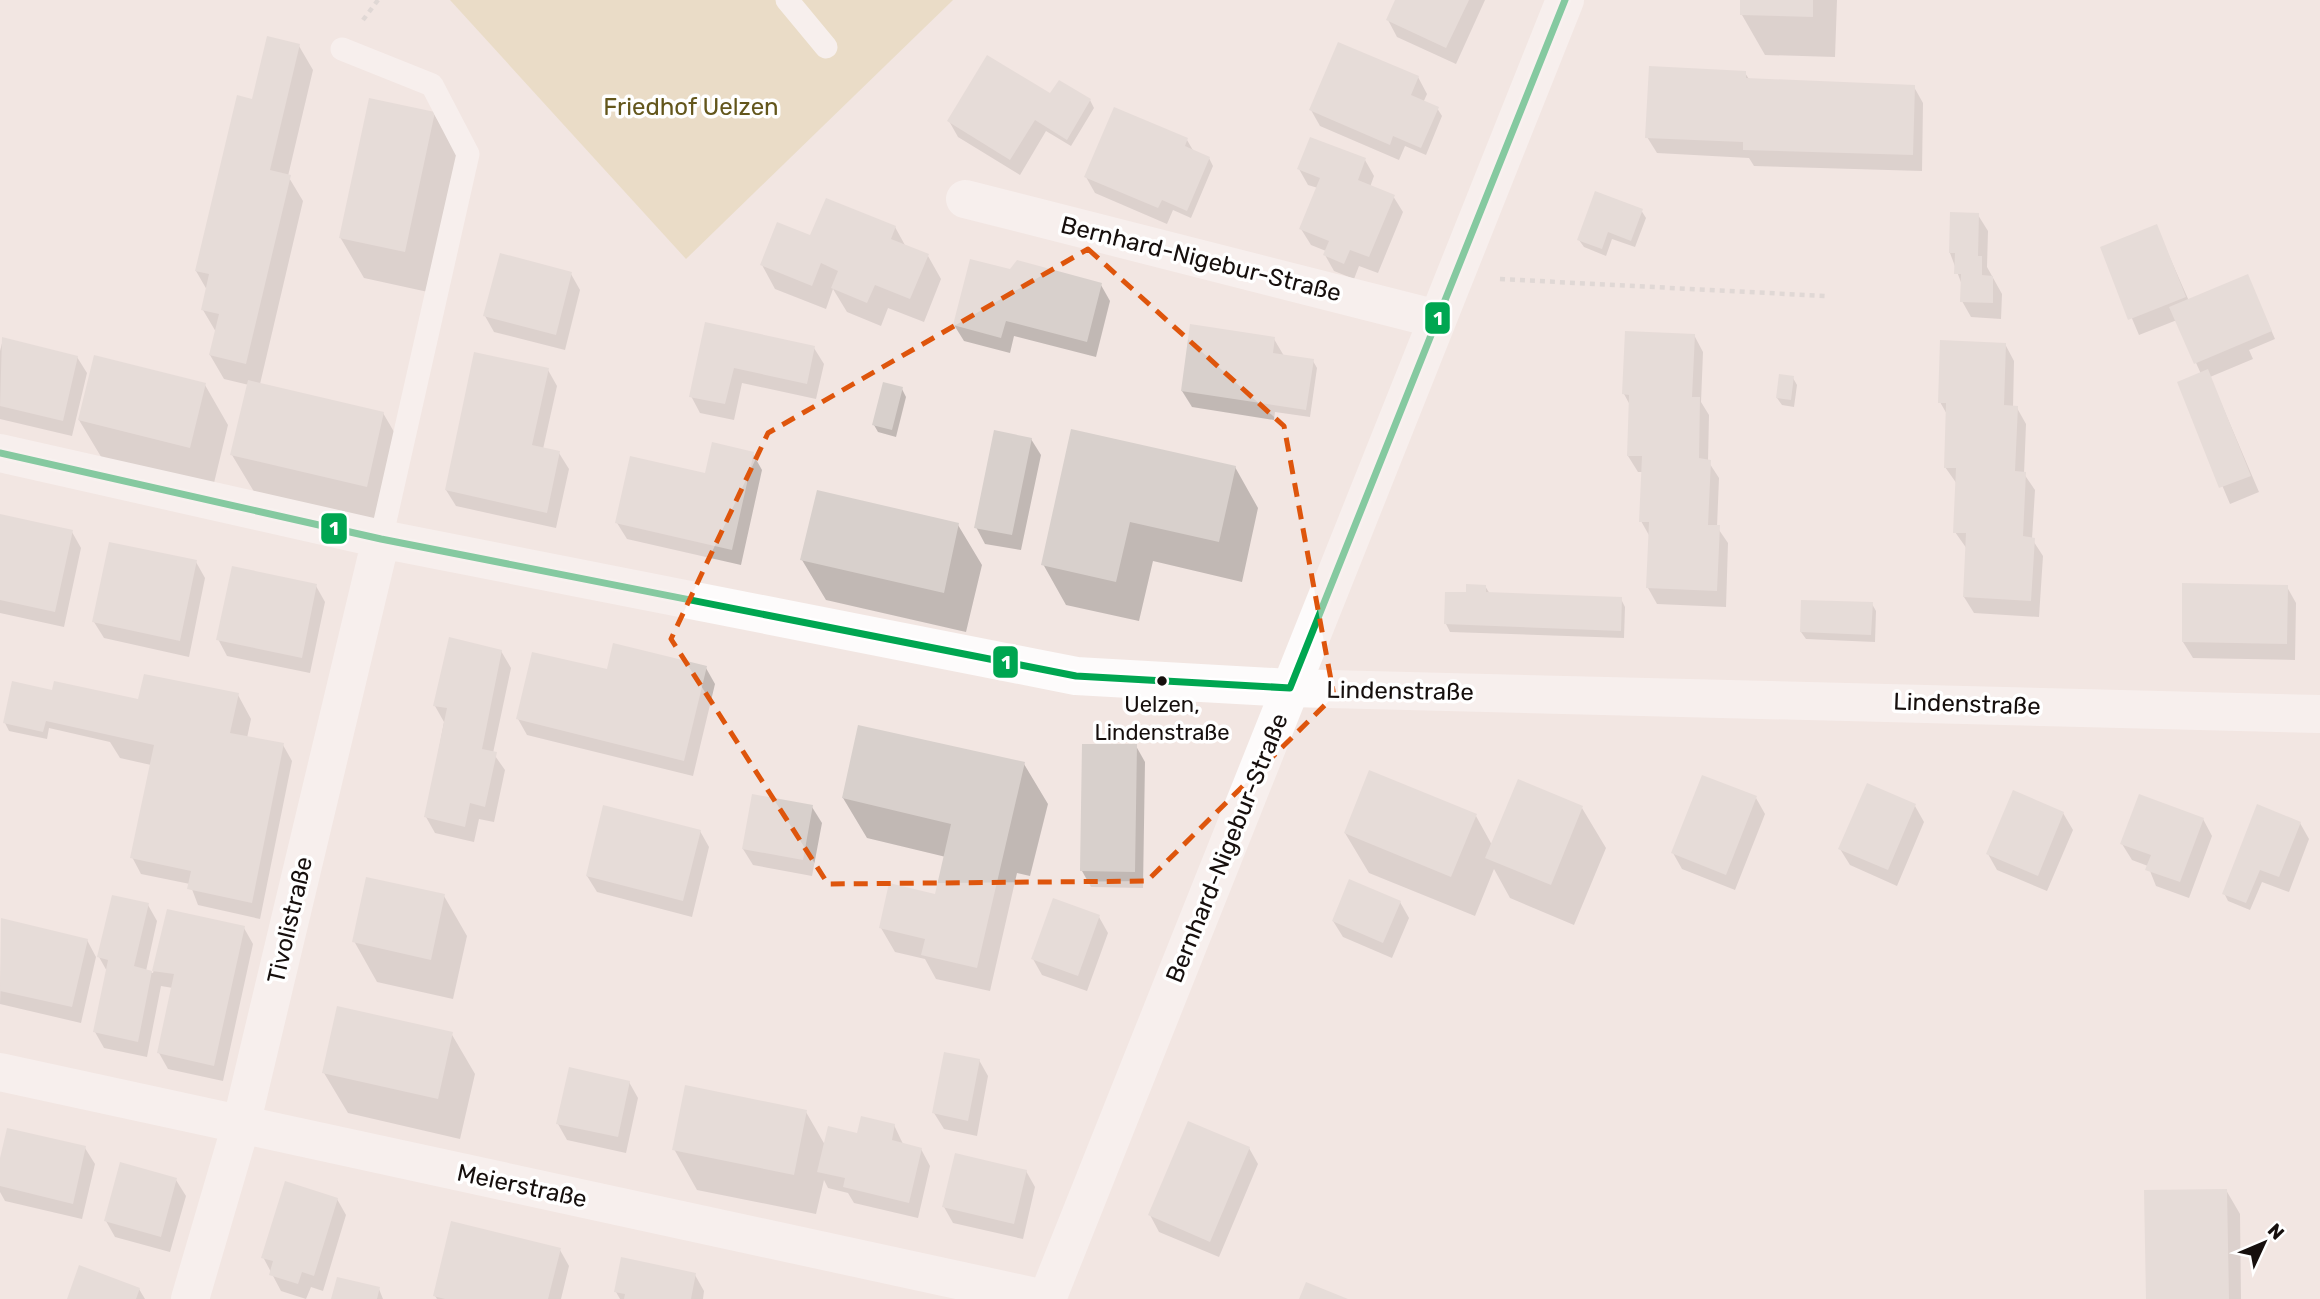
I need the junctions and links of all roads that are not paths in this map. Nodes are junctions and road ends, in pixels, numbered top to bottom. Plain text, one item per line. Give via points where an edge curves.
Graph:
1 (787, 0) edge
2 (1565, 0) edge
3 (826, 47) dead end
4 (342, 49) dead end
5 (965, 199) dead end
6 (1437, 319) junction
7 (0, 453) edge
8 (381, 539) junction
9 (1290, 688) junction
10 (2320, 714) edge
11 (0, 1072) edge
12 (241, 1125) junction
13 (190, 1299) edge
14 (1046, 1299) edge

1 - 3 lane
2 - 6 street, Bernhard-Nigebur-Straße
4 - 8 lane via 432,85 468,154
5 - 6 street, Bernhard-Nigebur-Straße
6 - 9 street, Bernhard-Nigebur-Straße
7 - 8 street, Lindenstraße
8 - 9 street, Lindenstraße via 1076,677
8 - 12 street, Tivolistraße
9 - 10 street, Lindenstraße
9 - 14 street, Bernhard-Nigebur-Straße
11 - 12 street, Meierstraße
12 - 13 street, Tivolistraße
12 - 14 street, Meierstraße

